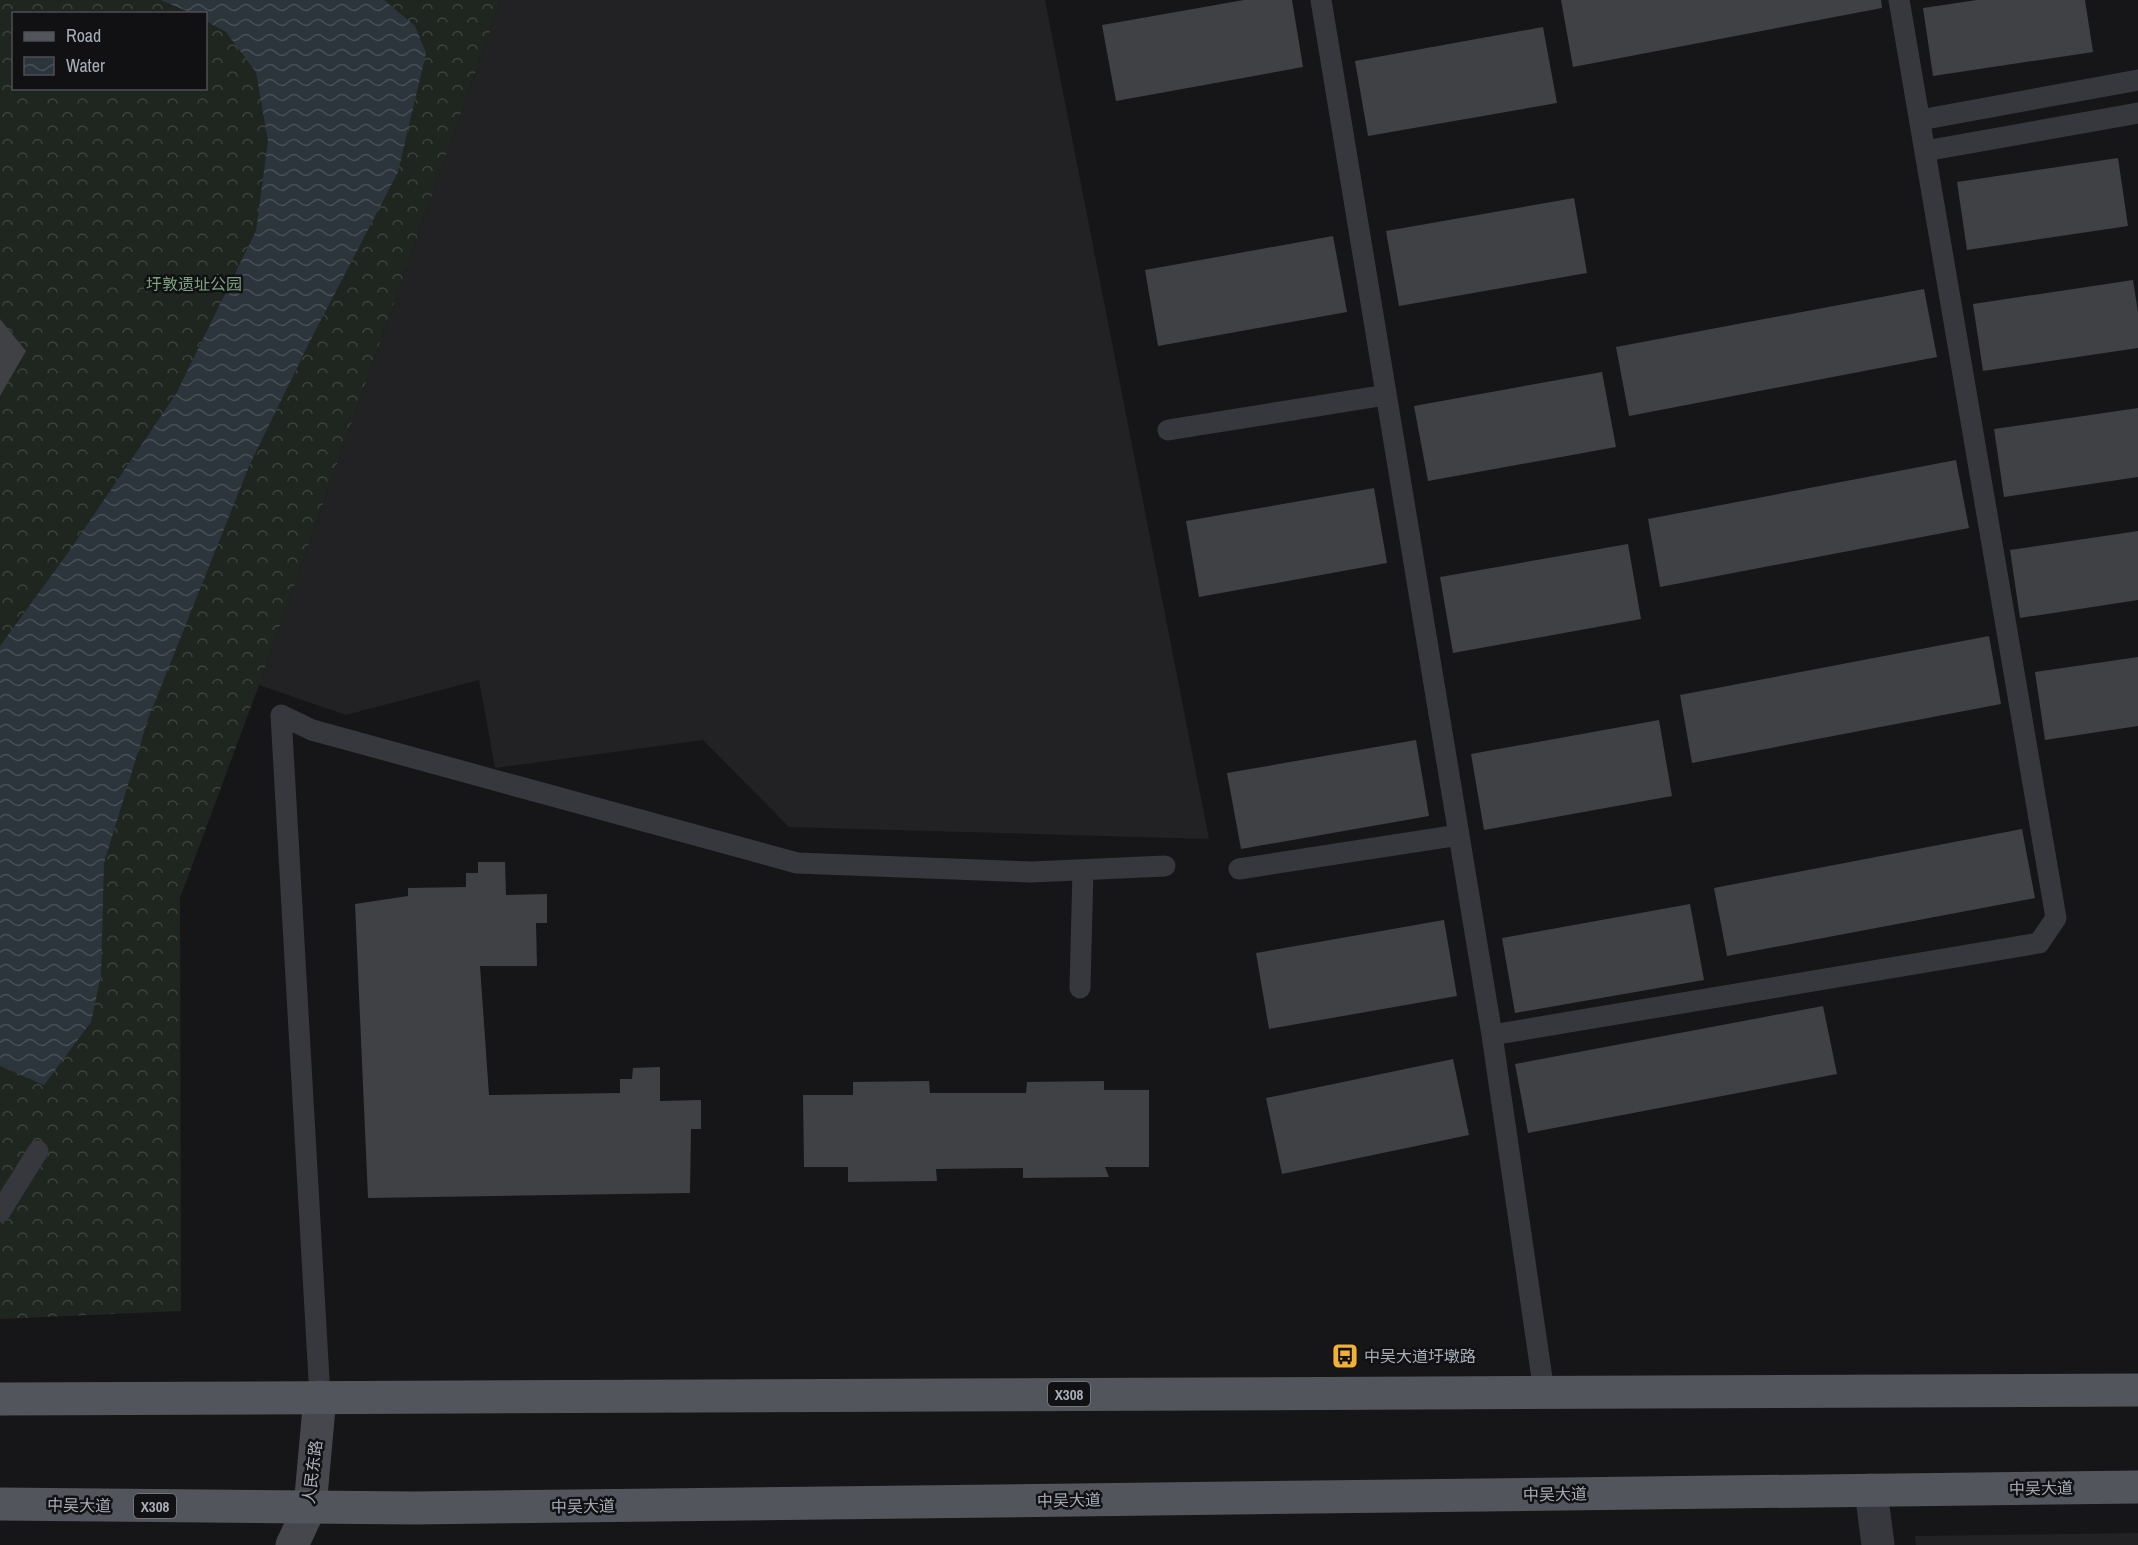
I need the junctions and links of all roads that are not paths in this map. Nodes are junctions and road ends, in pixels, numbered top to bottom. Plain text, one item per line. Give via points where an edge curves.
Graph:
1 (1321, 0) edge
2 (1899, 0) edge
3 (2138, 80) edge
4 (2138, 113) edge
5 (1920, 120) junction
6 (1925, 151) junction
7 (1386, 395) junction
8 (1168, 430) dead end
9 (1459, 835) junction
10 (1166, 866) dead end
11 (1239, 869) dead end
12 (1083, 870) junction
13 (1080, 988) dead end
14 (1492, 1035) junction
15 (38, 1151) dead end
16 (0, 1212) edge
17 (2138, 1390) edge
18 (1544, 1392) junction
19 (320, 1397) junction
20 (0, 1399) edge
21 (2138, 1487) edge
22 (1871, 1490) junction
23 (0, 1504) edge
24 (310, 1508) junction
25 (292, 1545) edge
26 (1878, 1545) edge

1 - 7 lane
2 - 5 lane
3 - 5 lane
4 - 6 lane
5 - 6 lane
6 - 14 lane via 2056,918 2039,943
7 - 8 lane
7 - 9 lane
9 - 11 lane
9 - 14 lane
10 - 12 lane
12 - 13 lane
12 - 19 lane via 1032,872 797,863 312,730 281,715
14 - 18 lane
15 - 16 lane
17 - 18 main road, X308
18 - 19 main road, X308
19 - 20 main road, X308
19 - 24 street, 人民东路
21 - 22 main road, 中吴大道 / X308
22 - 24 main road, 中吴大道 / X308
22 - 26 street
23 - 24 main road, 中吴大道 / X308
24 - 25 street, 人民东路

